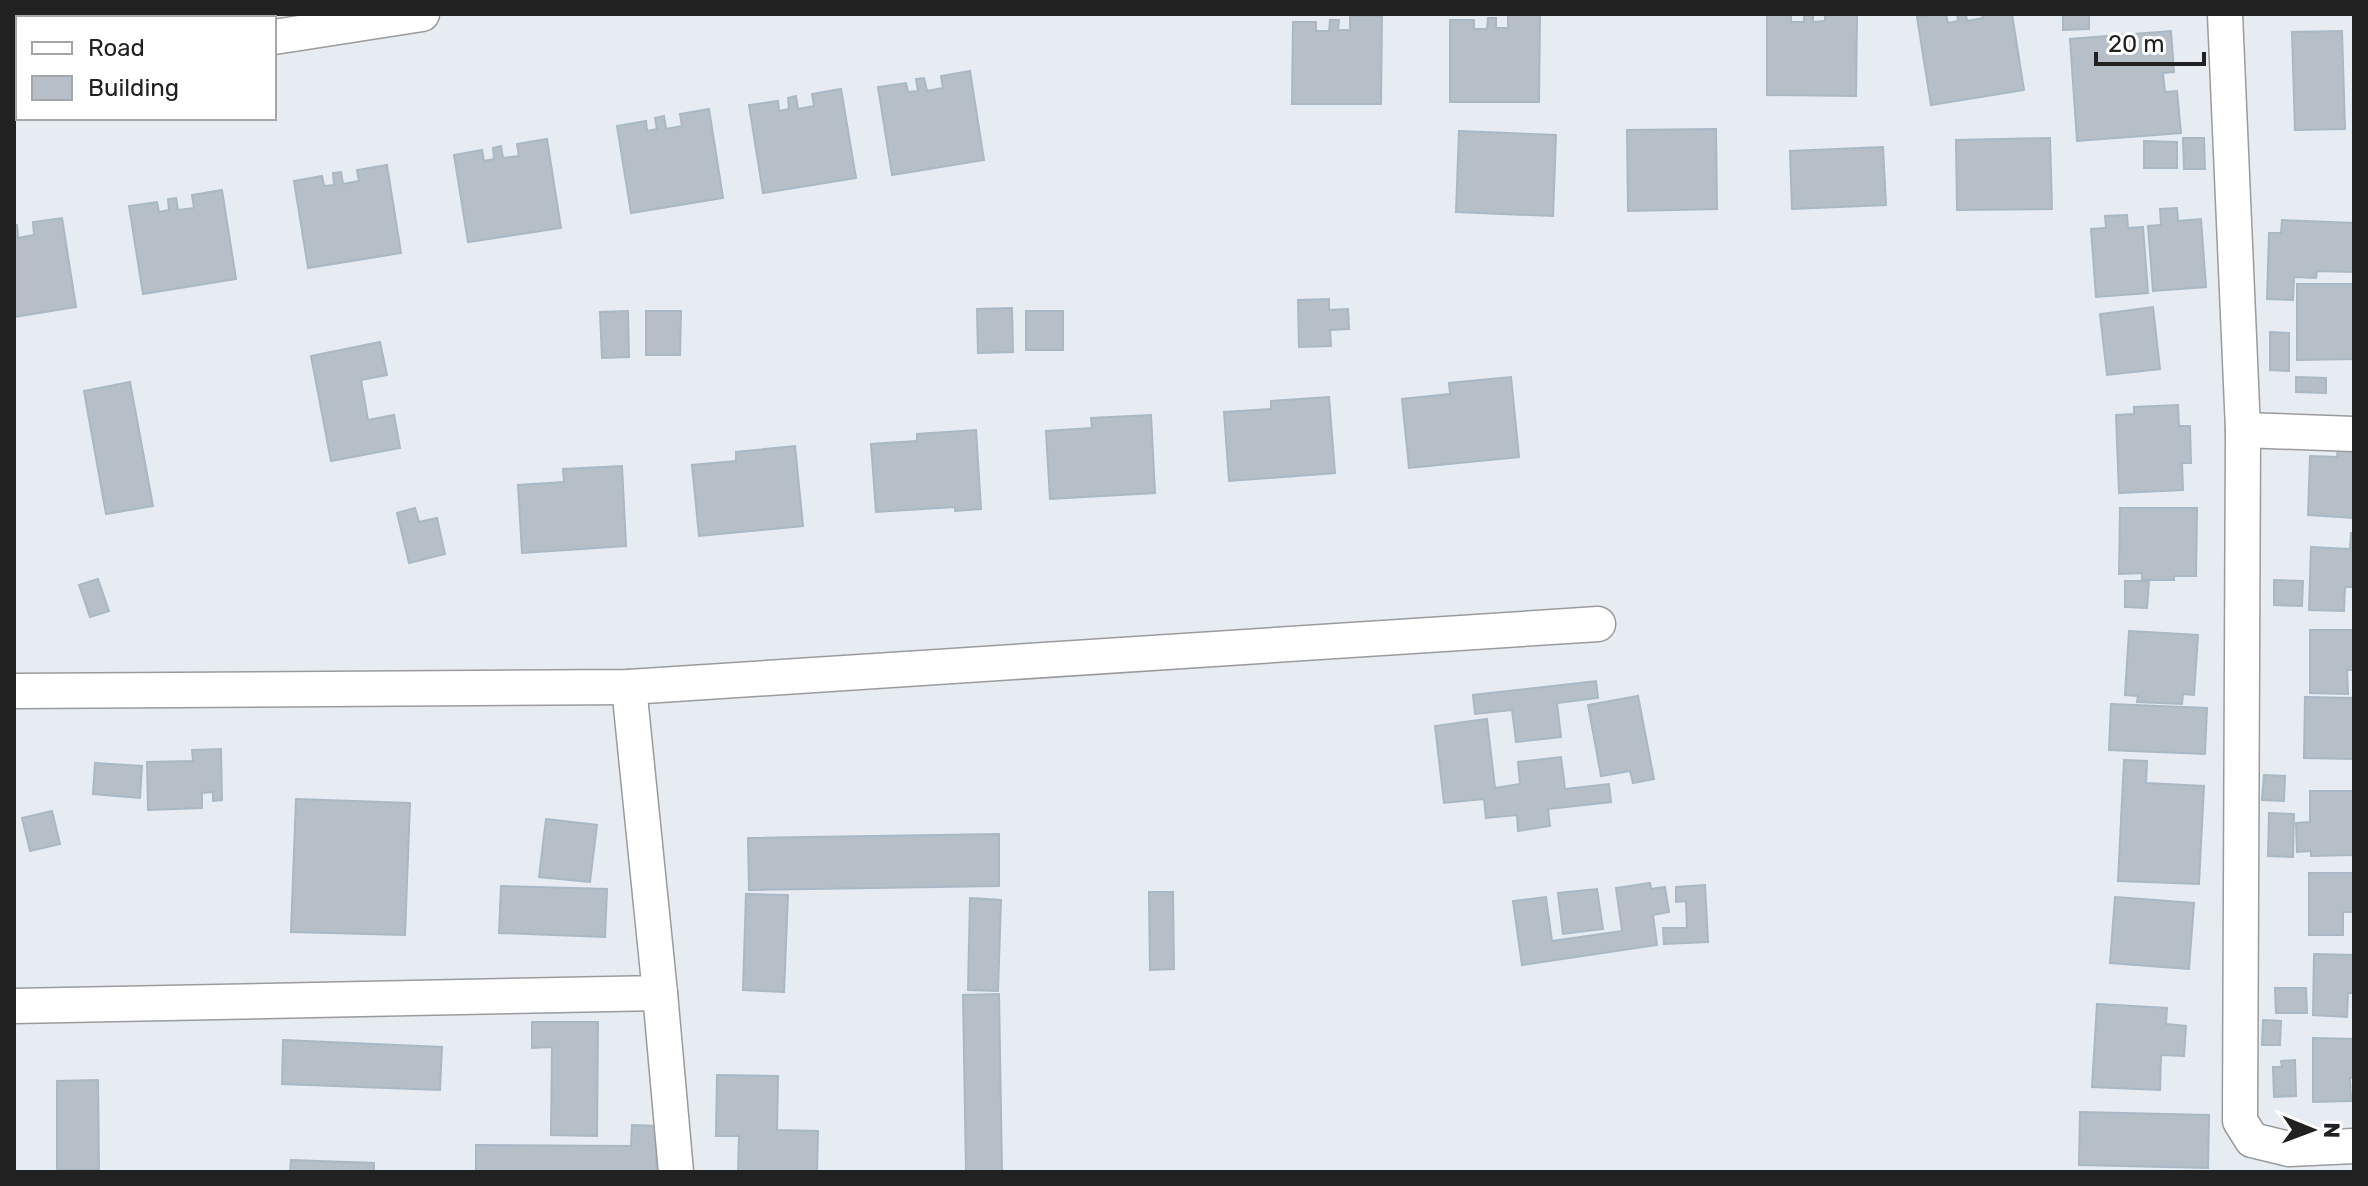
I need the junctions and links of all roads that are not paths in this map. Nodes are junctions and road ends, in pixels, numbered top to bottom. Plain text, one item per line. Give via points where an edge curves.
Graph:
1 (422, 14) edge
2 (2225, 14) edge
3 (276, 37) edge
4 (2243, 430) junction
5 (2354, 434) edge
6 (1598, 624) dead end
7 (629, 687) junction
8 (14, 691) edge
9 (660, 993) junction
10 (14, 1006) edge
11 (2354, 1146) edge
12 (676, 1172) edge

1 - 3 street
2 - 4 street
4 - 5 street
4 - 11 street via 2240,1121 2252,1140 2289,1149
6 - 7 street
7 - 8 street
7 - 9 street
9 - 10 street
9 - 12 street

